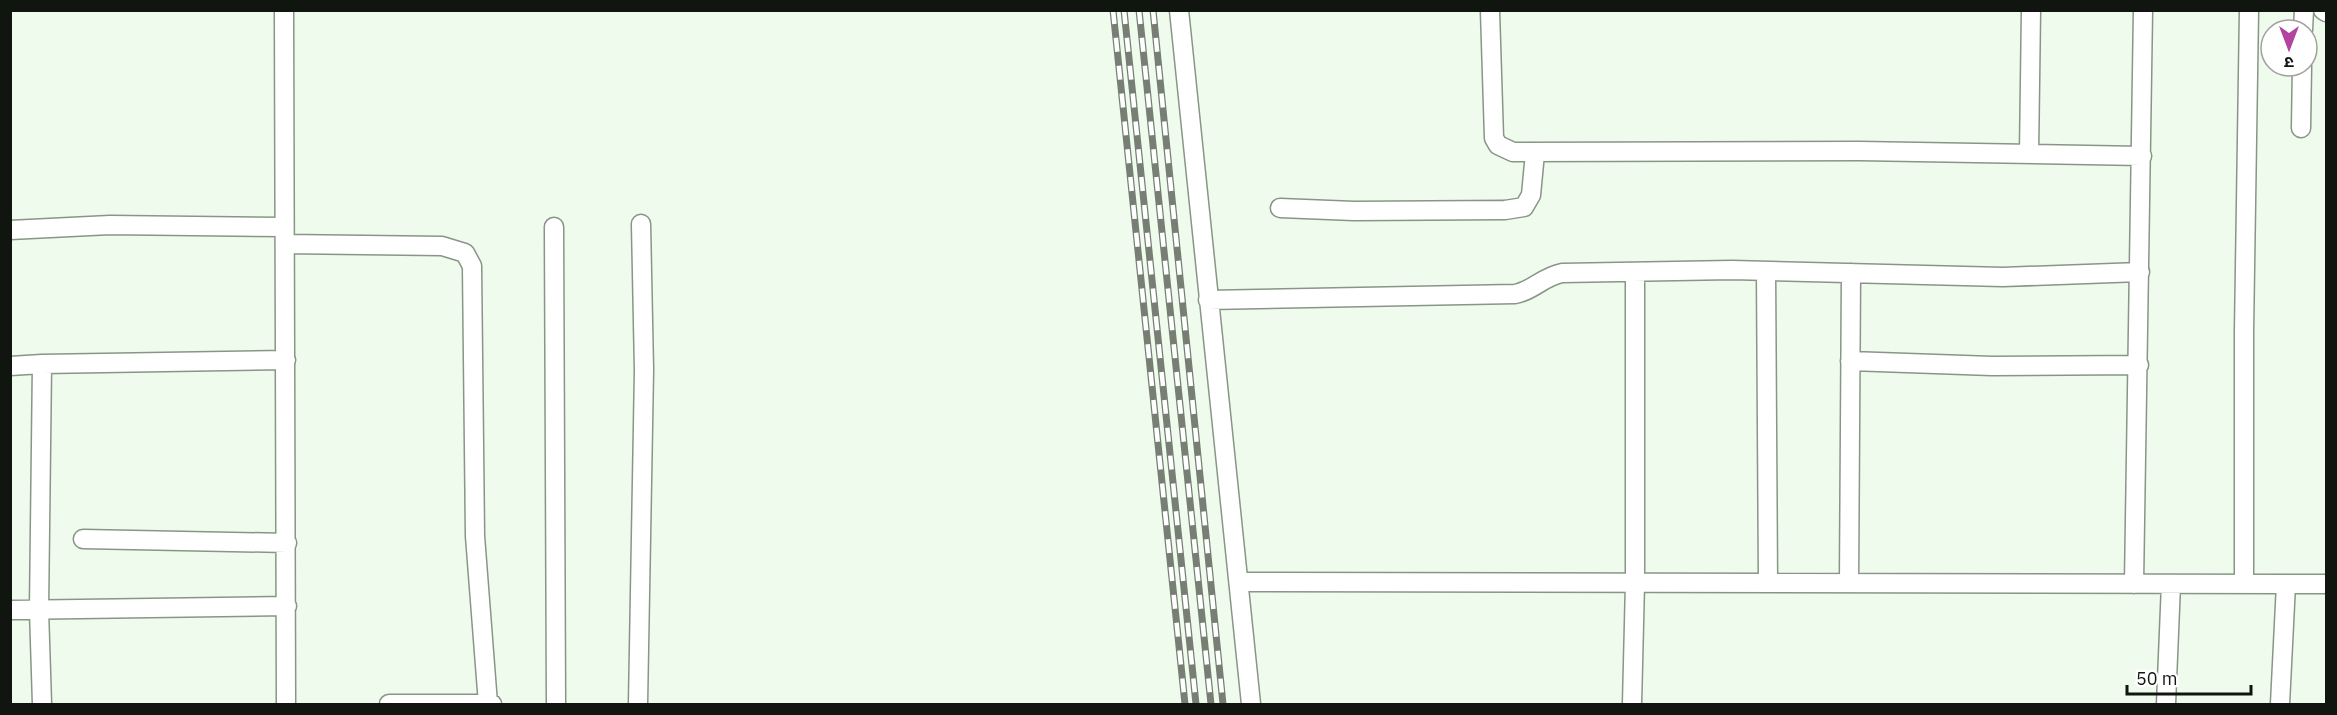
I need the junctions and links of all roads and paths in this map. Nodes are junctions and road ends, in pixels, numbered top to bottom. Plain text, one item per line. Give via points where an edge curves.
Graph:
1 (285, 10) edge
2 (1179, 10) edge
3 (2031, 10) edge
4 (2142, 10) edge
5 (2249, 10) edge
6 (1490, 11) edge
7 (2302, 78) edge
8 (2301, 128) dead end
9 (1535, 153) junction
10 (2029, 154) junction
11 (2142, 156) junction
12 (1280, 208) dead end
13 (641, 224) dead end
14 (554, 227) dead end
15 (10, 230) edge
16 (284, 236) junction
17 (1766, 271) junction
18 (1635, 272) junction
19 (2140, 272) junction
20 (1851, 273) junction
21 (1208, 300) junction
22 (286, 360) junction
23 (1851, 361) junction
24 (42, 364) junction
25 (2139, 365) junction
26 (10, 366) edge
27 (83, 539) dead end
28 (287, 543) junction
29 (1239, 582) junction
30 (1635, 583) junction
31 (1768, 583) junction
32 (1849, 583) junction
33 (2134, 584) junction
34 (2171, 584) junction
35 (2244, 584) junction
36 (2286, 584) junction
37 (2326, 584) edge
38 (286, 606) junction
39 (10, 610) edge
40 (39, 610) junction
41 (457, 704) edge
42 (490, 704) edge
43 (42, 705) edge
44 (286, 705) edge
45 (388, 705) edge
46 (555, 705) edge
47 (638, 705) edge
48 (1251, 705) edge
49 (1632, 705) edge
50 (2166, 705) edge
51 (2280, 705) edge

1 - 16 street
2 - 21 street
3 - 10 street
4 - 11 street
5 - 35 street
6 - 9 street via 1494,138 1504,150
7 - 8 street
9 - 10 street
9 - 12 street via 1531,195 1524,207 1366,211
10 - 11 street
11 - 19 street
13 - 47 street via 644,370
14 - 46 street
15 - 16 street via 110,225
16 - 22 street
16 - 42 street via 442,246 465,254 472,266 475,536
17 - 18 street
17 - 20 street
17 - 31 street
18 - 21 street via 1550,275 1515,294
18 - 30 street
19 - 20 street via 2003,277
19 - 25 street
20 - 23 street
21 - 29 street
22 - 24 street
22 - 28 street
23 - 25 street via 1992,366
23 - 32 street
24 - 26 street
24 - 40 street
25 - 33 street
27 - 28 street
28 - 38 street
29 - 30 street
29 - 48 street
30 - 31 street
30 - 49 street
31 - 32 street
32 - 33 street
33 - 34 street
34 - 35 street
34 - 50 street
35 - 36 street
36 - 37 street
36 - 51 street
38 - 40 street
38 - 44 street
39 - 40 street
40 - 43 street
41 - 42 street
41 - 45 street

